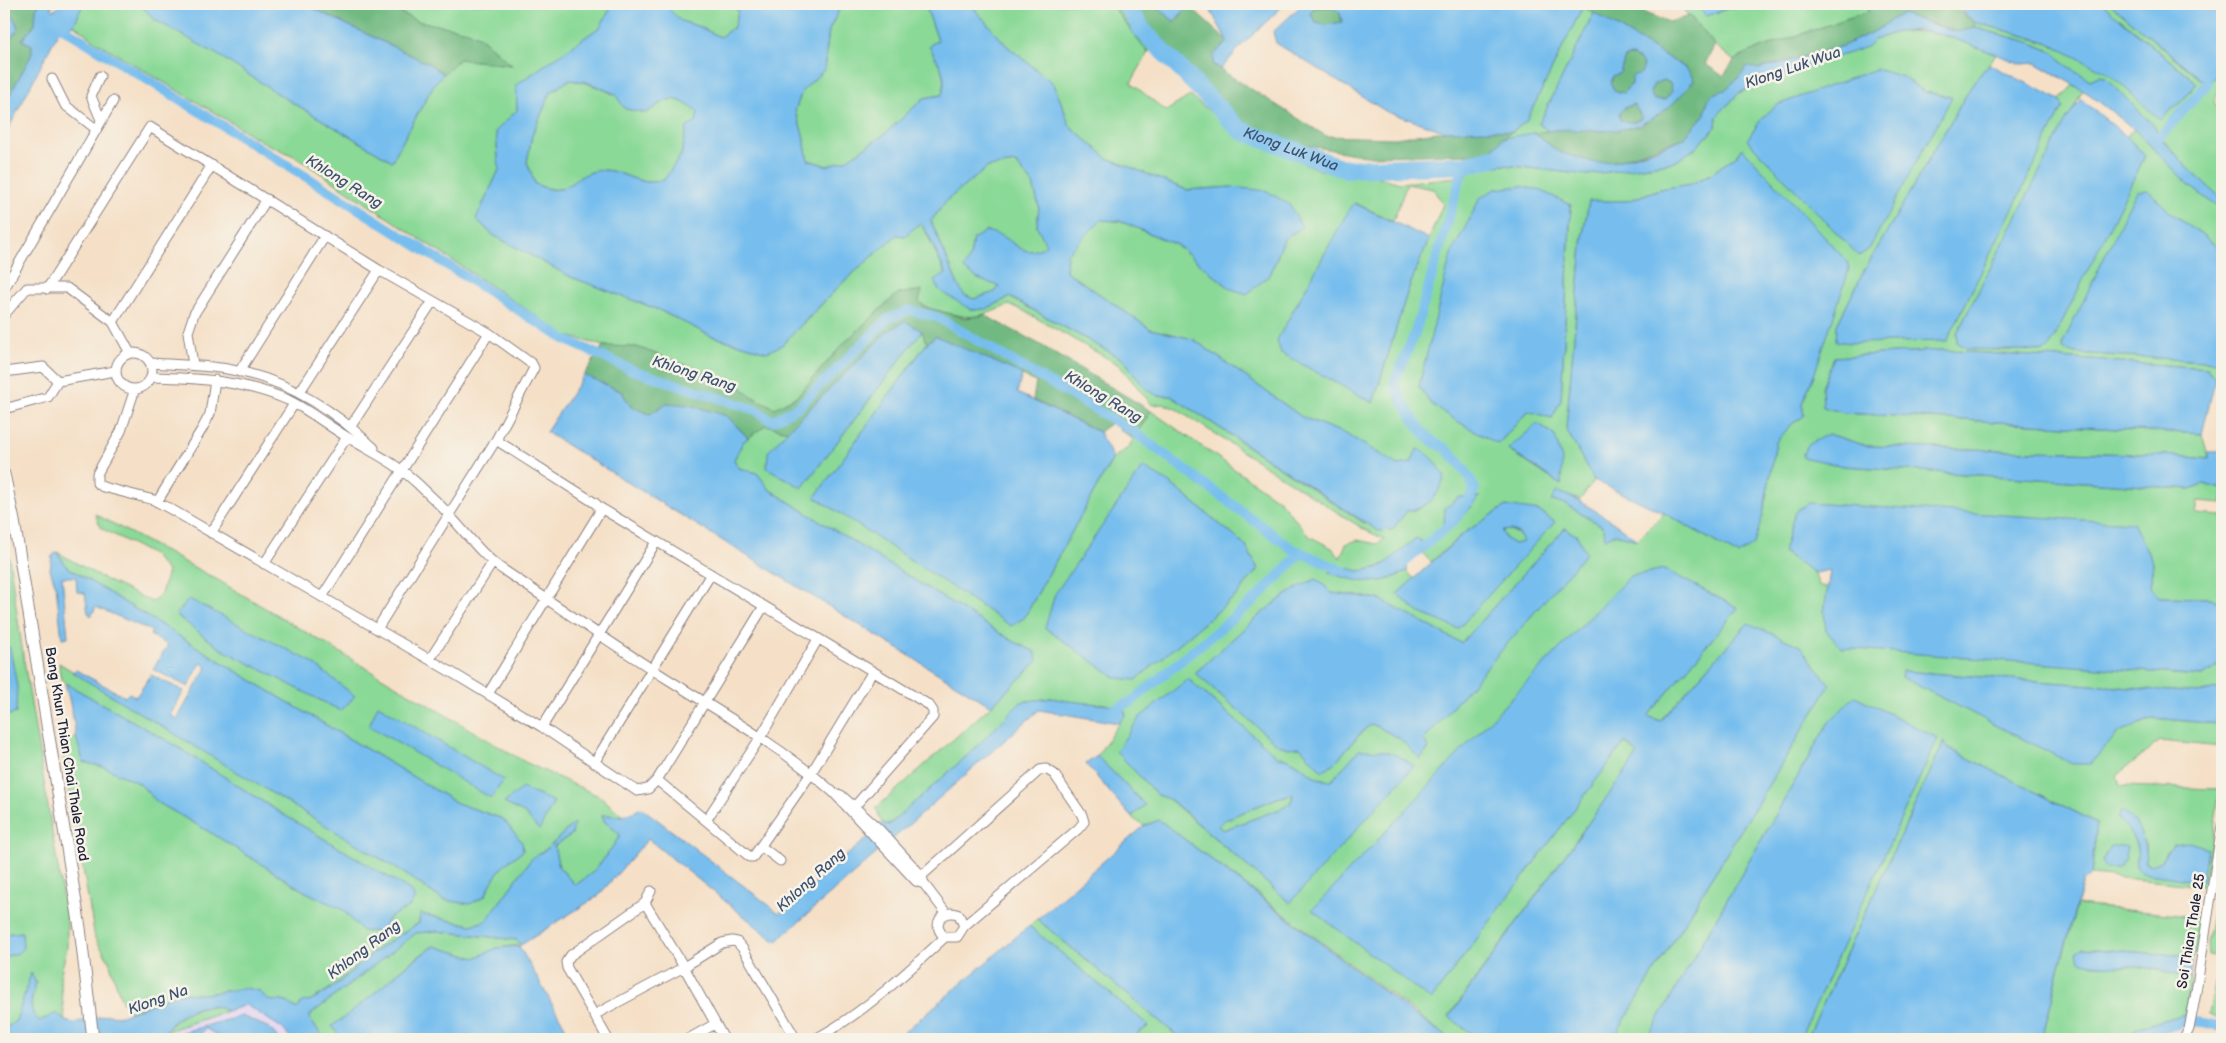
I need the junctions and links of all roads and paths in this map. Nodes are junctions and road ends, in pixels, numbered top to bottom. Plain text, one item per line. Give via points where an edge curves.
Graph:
1 (100, 76) dead end
2 (52, 78) dead end
3 (113, 101) dead end
4 (101, 120) junction
5 (96, 129) junction
6 (212, 165) junction
7 (267, 199) junction
8 (325, 236) junction
9 (378, 270) junction
10 (4, 289) edge
11 (47, 289) junction
12 (434, 301) junction
13 (4, 315) edge
14 (113, 322) junction
15 (488, 333) junction
16 (130, 353) junction
17 (151, 363) junction
18 (192, 365) junction
19 (115, 371) junction
20 (4, 372) edge
21 (239, 372) junction
22 (152, 377) junction
23 (215, 380) junction
24 (58, 381) junction
25 (135, 390) junction
26 (300, 393) junction
27 (294, 404) junction
28 (4, 409) edge
29 (351, 426) junction
30 (347, 437) junction
31 (496, 440) junction
32 (381, 455) junction
33 (402, 469) junction
34 (4, 474) edge
35 (157, 502) junction
36 (599, 507) junction
37 (449, 514) junction
38 (211, 533) junction
39 (656, 542) junction
40 (493, 562) junction
41 (264, 564) junction
42 (710, 574) junction
43 (322, 597) junction
44 (546, 599) junction
45 (764, 606) junction
46 (377, 629) junction
47 (599, 635) junction
48 (818, 639) junction
49 (430, 659) junction
50 (653, 670) junction
51 (872, 671) junction
52 (488, 694) junction
53 (706, 703) junction
54 (542, 727) junction
55 (760, 738) junction
56 (594, 763) junction
57 (810, 775) junction
58 (657, 780) junction
59 (834, 793) junction
60 (855, 806) junction
61 (707, 819) junction
62 (2222, 826) edge
63 (875, 831) junction
64 (762, 847) junction
65 (780, 860) dead end
66 (921, 880) junction
67 (651, 891) dead end
68 (645, 903) junction
69 (946, 913) junction
70 (964, 926) junction
71 (945, 937) junction
72 (684, 967) junction
73 (594, 1015) junction
74 (715, 1024) junction
75 (93, 1039) edge
76 (608, 1039) edge
77 (688, 1039) edge
78 (724, 1039) edge
79 (796, 1039) edge
80 (815, 1039) edge
81 (2184, 1039) edge

1 - 4 street via 91,96
2 - 5 street via 65,104
3 - 4 street
4 - 5 street
5 - 10 street
6 - 7 street
6 - 11 street via 150,127
6 - 14 street
7 - 8 street
7 - 18 street via 194,314 188,332
8 - 9 street
8 - 21 street
9 - 12 street
9 - 26 street
11 - 13 street via 27,288
11 - 14 street via 67,288
12 - 15 street
12 - 29 street
14 - 16 street
15 - 31 street via 534,368
15 - 33 street
16 - 17 street via 142,354
16 - 19 street via 120,360
17 - 18 street
17 - 22 street
18 - 21 street
19 - 24 street
19 - 25 street via 123,386
20 - 24 street via 43,367
21 - 26 street
22 - 23 street
22 - 25 street via 146,385
23 - 27 street via 260,390
23 - 35 street via 210,414
24 - 28 street via 48,397
25 - 35 street via 121,431 97,474 97,483
26 - 29 street
27 - 30 street
27 - 38 street
29 - 32 street
30 - 32 street
30 - 41 street
31 - 36 street
31 - 37 street
32 - 33 street
33 - 37 street
33 - 43 street
34 - 75 main road, Bang Khun Thian Chai Thale Road via 79,920
35 - 38 street
36 - 39 street
36 - 44 street via 599,513
37 - 40 street
37 - 46 street
38 - 41 street
39 - 42 street
39 - 47 street
40 - 44 street
40 - 49 street
41 - 43 street
42 - 45 street
42 - 50 street
43 - 46 street
44 - 47 street
44 - 52 street
45 - 48 street
45 - 53 street
46 - 49 street
47 - 50 street
47 - 54 street
48 - 51 street
48 - 55 street
49 - 52 street
50 - 53 street
50 - 56 street
51 - 57 street
51 - 60 street via 929,705 933,717
52 - 54 street
53 - 55 street
53 - 58 street
54 - 56 street
55 - 57 street
55 - 61 street
56 - 58 street via 637,791 648,789
57 - 59 street
57 - 64 street
58 - 61 street
59 - 60 street
59 - 63 street
60 - 63 street
61 - 64 street via 750,857
62 - 81 street, Soi Thian Thale 25 via 2191,1018
63 - 66 street
64 - 65 street
66 - 69 street
66 - 70 street via 1040,770 1046,769 1054,774 1084,822
67 - 68 street
68 - 72 street
68 - 73 street via 571,955 566,962
69 - 70 street via 959,914
69 - 71 street via 938,923 939,931
70 - 71 street via 957,937
71 - 80 street via 850,1019
72 - 73 street
72 - 74 street
72 - 79 street via 722,943 737,942
73 - 76 street
74 - 77 street
74 - 78 street

